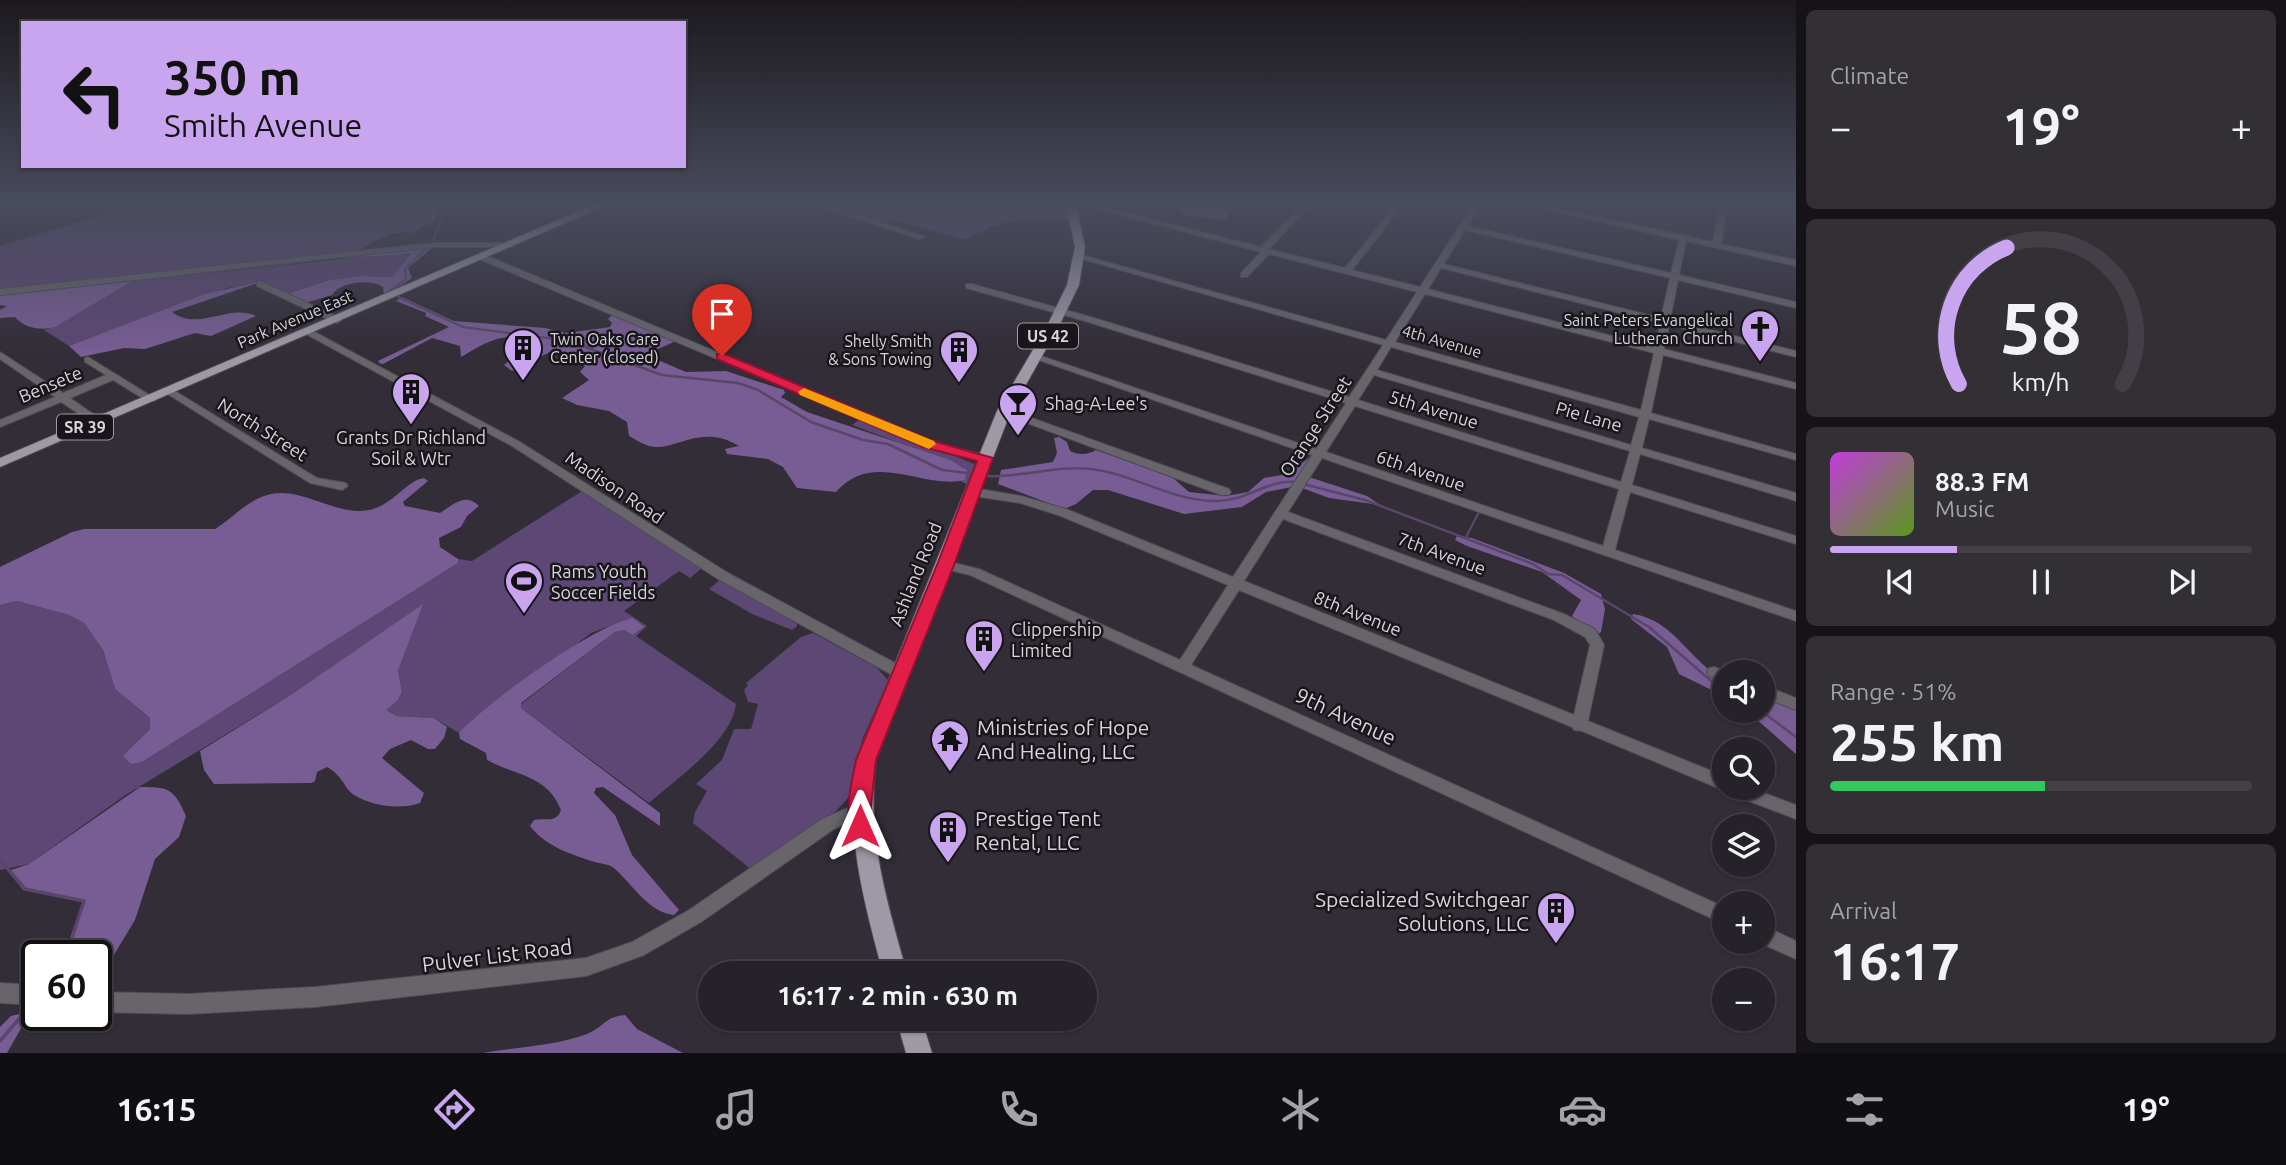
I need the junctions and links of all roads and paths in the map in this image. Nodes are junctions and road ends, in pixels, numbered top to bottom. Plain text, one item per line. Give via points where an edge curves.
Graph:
1 (352, 254) edge
2 (488, 254) edge
3 (1262, 254) edge
4 (1278, 254) edge
5 (1360, 254) edge
6 (1445, 254) edge
7 (1580, 254) edge
8 (1680, 254) edge
9 (1759, 254) edge
10 (482, 257) junction
11 (1079, 257) joint
12 (1796, 262) edge
13 (1439, 264) junction
14 (1347, 271) junction
15 (1244, 275) dead end
16 (1674, 276) junction
17 (260, 284) dead end
18 (969, 286) dead end
19 (1423, 291) junction
20 (0, 292) edge
21 (1796, 305) edge
22 (1061, 312) junction
23 (337, 320) junction
24 (1665, 321) junction
25 (309, 332) junction
26 (1389, 342) junction
27 (1657, 351) junction
28 (1796, 354) edge
29 (0, 355) edge
30 (1035, 357) junction
31 (88, 360) dead end
32 (1371, 371) junction
33 (113, 376) junction
34 (1796, 386) edge
35 (170, 391) junction
36 (64, 398) junction
37 (151, 399) junction
38 (1352, 401) junction
39 (1004, 411) junction
40 (1645, 415) junction
41 (98, 422) junction
42 (0, 424) edge
43 (1636, 449) junction
44 (1319, 453) junction
45 (1796, 457) edge
46 (0, 463) edge
47 (980, 475) junction
48 (342, 486) dead end
49 (1626, 487) junction
50 (1225, 492) dead end
51 (1796, 497) edge
52 (1279, 513) junction
53 (1796, 540) edge
54 (1608, 552) junction
55 (946, 565) junction
56 (1234, 583) junction
57 (1796, 616) edge
58 (1183, 667) junction
59 (901, 673) junction
60 (1775, 696) edge
61 (1796, 704) edge
62 (1579, 726) junction
63 (1712, 778) edge
64 (1765, 800) edge
65 (859, 810) junction
66 (1796, 812) edge
67 (1712, 910) edge
68 (1775, 940) edge
69 (1796, 950) edge
70 (892, 961) edge
71 (0, 993) edge
72 (21, 994) edge
73 (112, 1002) edge
74 (912, 1031) edge
75 (919, 1053) edge

1 - 20 street
2 - 10 main road, Park Avenue East / SR 39
3 - 15 street
4 - 14 street
5 - 14 street
6 - 13 street, Orange Street
7 - 16 street
8 - 16 street
9 - 12 street
10 - 23 main road, Park Avenue East / SR 39
10 - 47 street, 8th Avenue via 928,444
11 - 22 main road, Ashland Road / US 42
11 - 26 street, 4th Avenue
13 - 19 street, Orange Street
13 - 24 street
14 - 19 street
16 - 21 street
16 - 24 street
17 - 23 street
18 - 22 street, 5th Avenue
19 - 26 street, Orange Street
19 - 27 street
22 - 30 main road, Ashland Road / US 42
22 - 38 street, 5th Avenue
23 - 25 main road, Park Avenue East / SR 39
24 - 27 street
24 - 28 street
25 - 35 main road, Park Avenue East / SR 39
25 - 59 street, Madison Road via 516,444 713,570
26 - 32 street, Orange Street
26 - 40 street, 4th Avenue
27 - 34 street
27 - 40 street
29 - 36 street
30 - 39 main road, Ashland Road / US 42
30 - 44 street, 6th Avenue
31 - 33 street
32 - 38 street, Orange Street
32 - 43 street, Pie Lane
33 - 36 street, Bensete
33 - 37 street
35 - 37 main road, Park Avenue East / SR 39
35 - 48 street, North Street via 314,481
36 - 41 street
36 - 42 street, Bensete
37 - 41 main road, Park Avenue East / SR 39
38 - 44 street, Orange Street
38 - 49 street, 5th Avenue
39 - 47 main road, Ashland Road / US 42
39 - 50 street
40 - 43 street
40 - 45 street, 4th Avenue
41 - 46 main road, Park Avenue East / SR 39
43 - 49 street
43 - 51 street, Pie Lane
44 - 52 street, Orange Street
44 - 54 street, 6th Avenue
47 - 55 main road, Ashland Road / US 42
47 - 56 street, 8th Avenue via 1021,500 1062,512
49 - 53 street, 5th Avenue
49 - 54 street
52 - 56 street, Orange Street
52 - 62 street, 7th Avenue via 1559,617 1590,633 1597,650
54 - 57 street, 6th Avenue
55 - 58 street, 9th Avenue via 974,572
55 - 59 main road, Ashland Road / US 42
56 - 58 street, Orange Street
56 - 62 street, 8th Avenue
58 - 67 street, 9th Avenue
59 - 65 main road, Ashland Road / US 42 via 866,760
60 - 61 street
62 - 63 street, 8th Avenue
64 - 66 street
65 - 70 main road, Ashland Road / US 42 via 865,859
65 - 73 street, Pulver List Road via 828,824 695,916 637,948 586,967 315,998
68 - 69 street
71 - 72 street
74 - 75 main road

